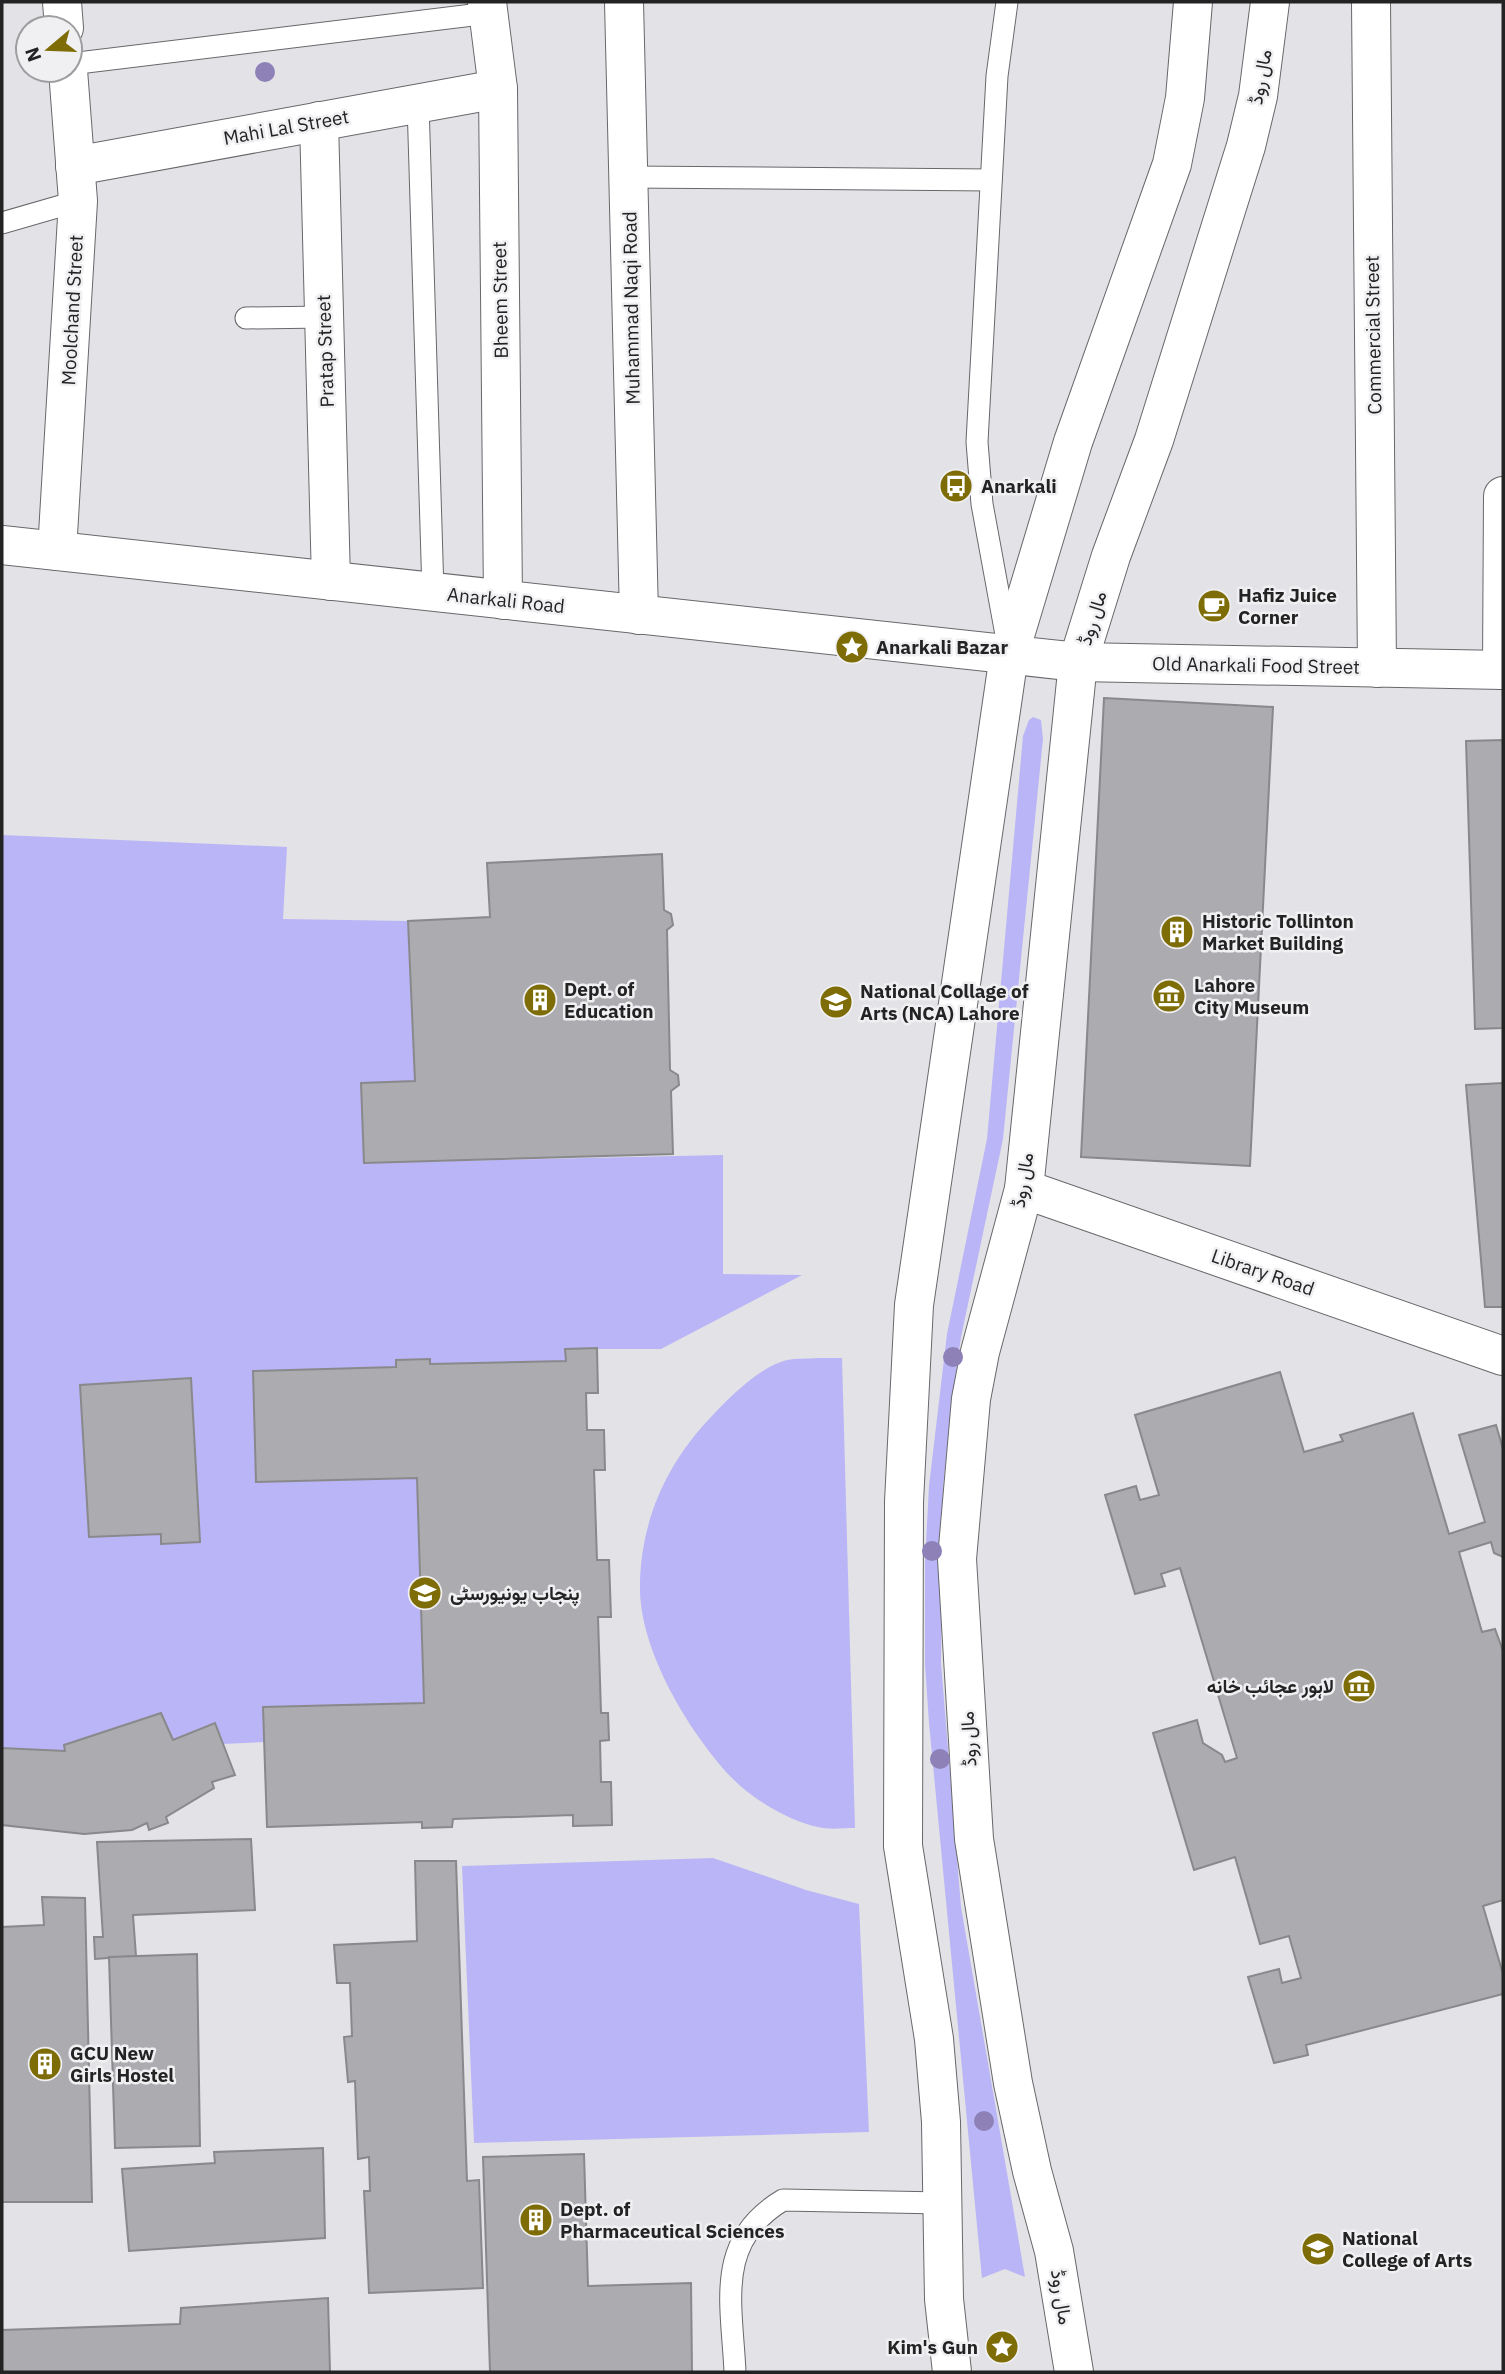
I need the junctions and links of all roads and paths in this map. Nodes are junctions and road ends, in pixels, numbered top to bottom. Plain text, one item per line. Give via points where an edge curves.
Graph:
1 (624, 2) edge
2 (1007, 2) edge
3 (1193, 2) edge
4 (1270, 2) edge
5 (1371, 2) edge
6 (488, 7) edge
7 (84, 62) edge
8 (69, 84) edge
9 (498, 89) junction
10 (418, 103) junction
11 (318, 121) junction
12 (628, 177) junction
13 (991, 180) junction
14 (77, 183) junction
15 (2, 223) edge
16 (324, 317) junction
17 (246, 318) dead end
18 (1503, 496) edge
19 (2, 545) edge
20 (58, 551) junction
21 (331, 581) junction
22 (433, 592) junction
23 (503, 600) junction
24 (639, 615) junction
25 (1009, 655) junction
26 (1078, 662) junction
27 (1377, 668) junction
28 (1503, 670) edge
29 (1024, 1189) junction
30 (1503, 1356) edge
31 (942, 2203) junction
32 (735, 2372) edge
33 (952, 2372) edge
34 (1074, 2372) edge

1 - 12 street, Muhammad Naqi Road
2 - 13 lane
3 - 25 street via 1185,99 1172,164 1073,442
4 - 26 street, مال روڈ via 1258,96 1246,146 1154,440
5 - 27 street, Commercial Street
6 - 7 lane
6 - 9 street, Bheem Street
8 - 14 street, Moolchand Street
9 - 10 street, Mahi Lal Street
9 - 23 street, Bheem Street
10 - 11 street, Mahi Lal Street
10 - 22 lane
11 - 14 street, Mahi Lal Street
11 - 16 street, Pratap Street
12 - 13 lane
12 - 24 street, Muhammad Naqi Road
13 - 25 lane via 977,442 982,504
14 - 15 lane
14 - 20 street, Moolchand Street
16 - 17 lane
16 - 21 street, Pratap Street
18 - 28 street
19 - 20 street, Anarkali Road
20 - 21 street, Anarkali Road
21 - 22 street, Anarkali Road
22 - 23 street, Anarkali Road
23 - 24 street, Anarkali Road
24 - 25 street, Anarkali Road
25 - 26 street, Old Anarkali Food Street
25 - 31 street via 914,1305 908,1392 903,1846 934,2039
26 - 27 street, Old Anarkali Food Street
26 - 29 street, مال روڈ
27 - 28 street, Old Anarkali Food Street
29 - 30 street, Library Road
29 - 34 street, مال روڈ via 971,1399 957,1559 974,1839 1013,2083 1054,2251
31 - 32 lane via 783,2200 765,2210 735,2252 731,2282
31 - 33 street via 944,2300

